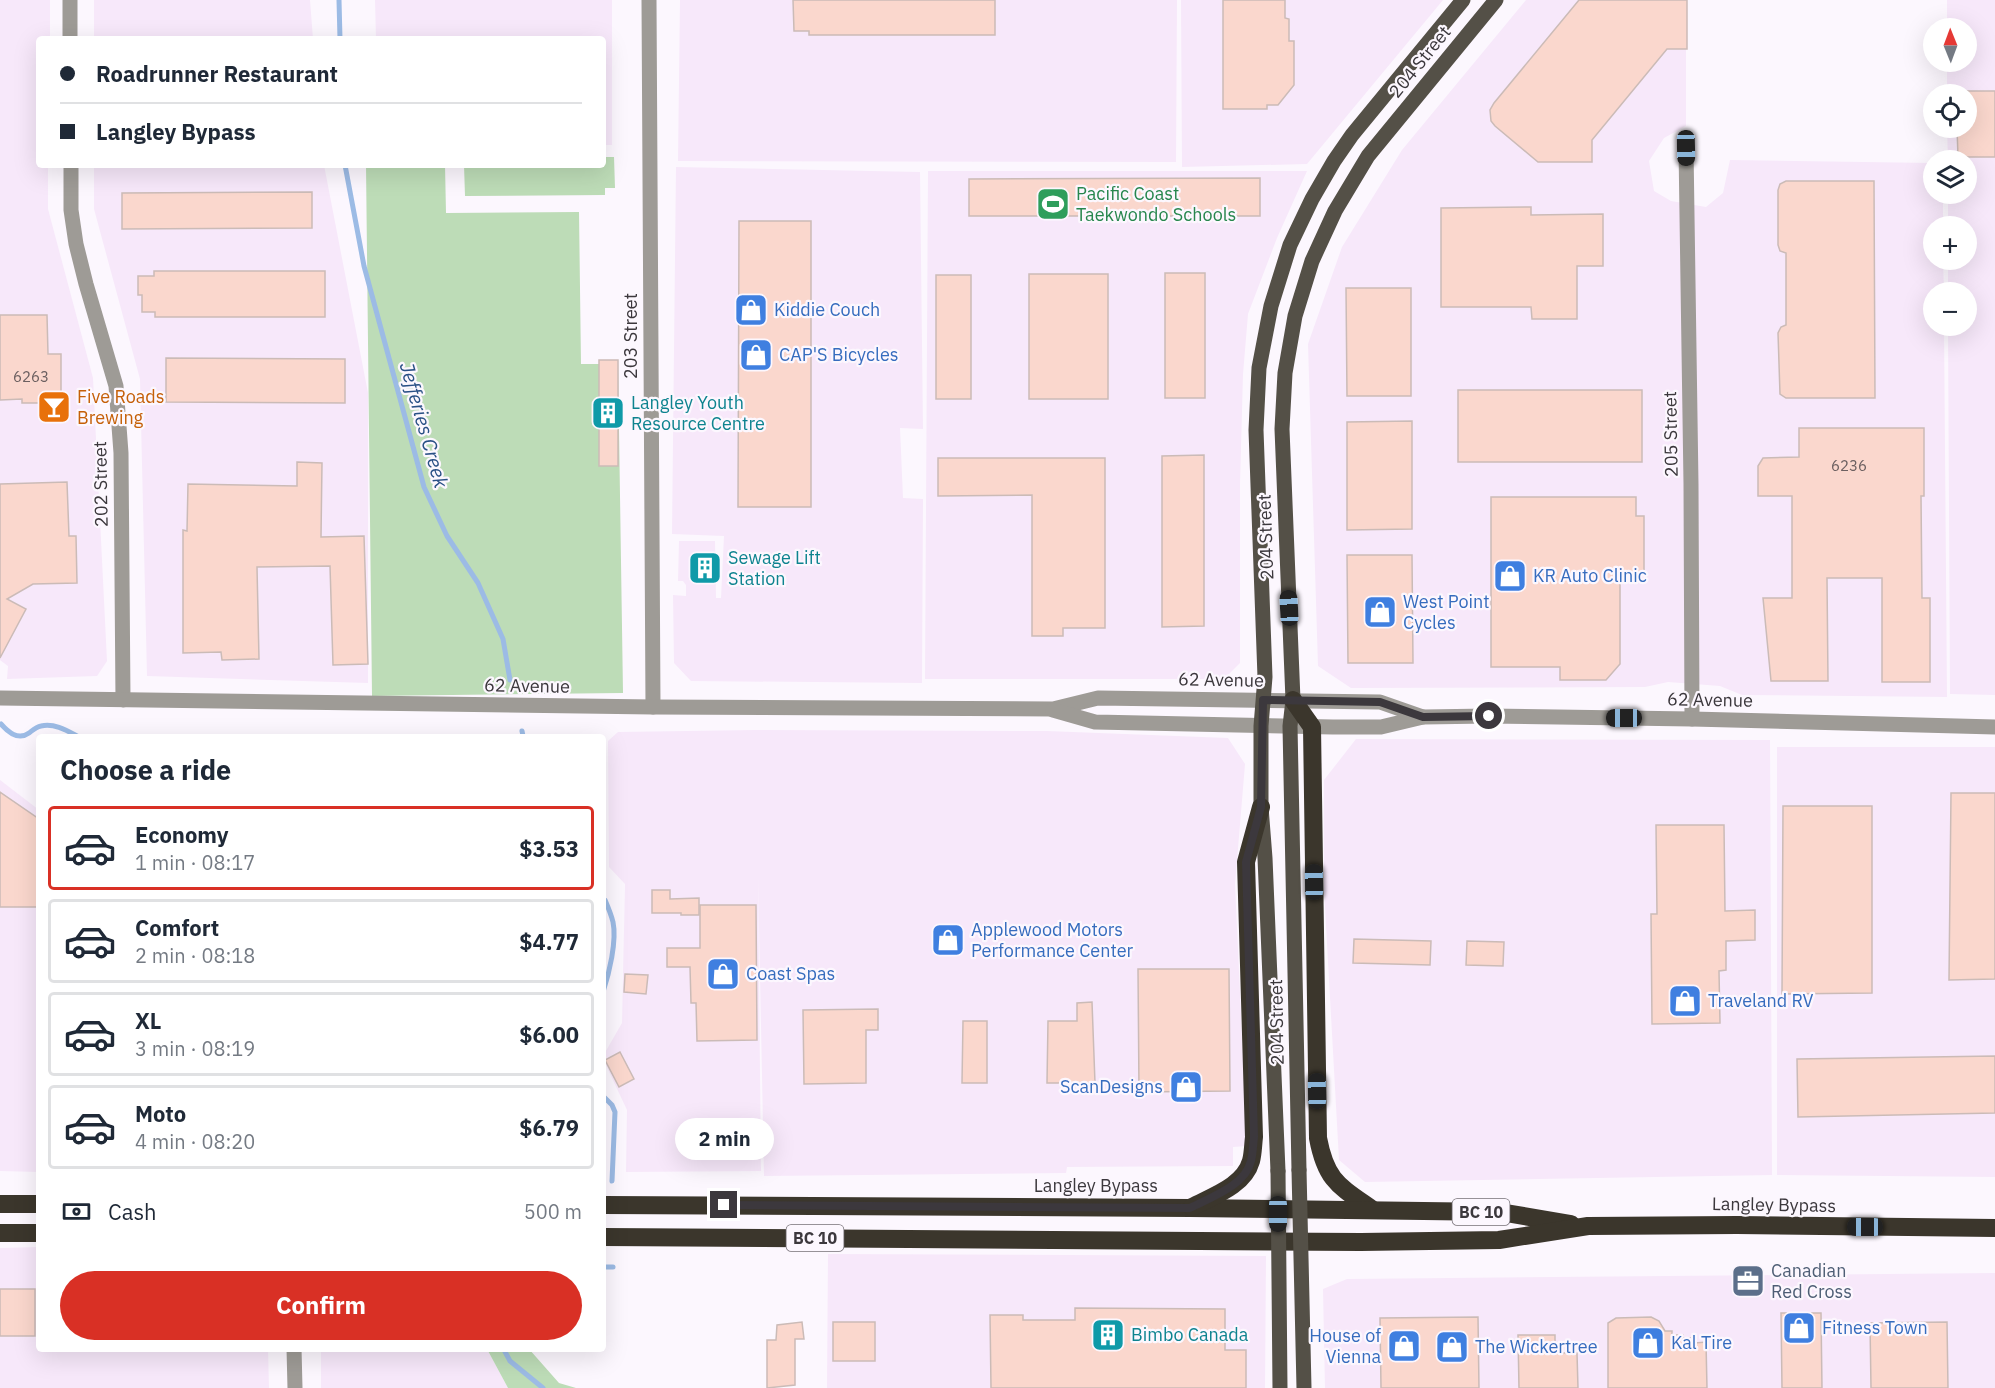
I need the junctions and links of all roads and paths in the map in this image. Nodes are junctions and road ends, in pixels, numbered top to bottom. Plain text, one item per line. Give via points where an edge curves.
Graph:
1 (69, 0) edge
2 (649, 0) edge
3 (1463, 0) edge
4 (1497, 0) edge
5 (70, 36) edge
6 (1686, 148) dead end
7 (71, 168) edge
8 (0, 699) edge
9 (123, 700) junction
10 (1263, 700) junction
11 (1293, 700) junction
12 (653, 707) junction
13 (1053, 709) junction
14 (1423, 717) junction
15 (1692, 719) junction
16 (1261, 726) junction
17 (1290, 726) junction
18 (1312, 727) junction
19 (1995, 727) edge
20 (1261, 807) junction
21 (0, 1204) edge
22 (36, 1204) edge
23 (606, 1205) edge
24 (1190, 1208) junction
25 (1373, 1210) junction
26 (1588, 1226) junction
27 (1995, 1228) edge
28 (0, 1233) edge
29 (36, 1233) edge
30 (606, 1237) edge
31 (294, 1352) edge
32 (295, 1388) edge
33 (1280, 1388) edge
34 (1304, 1388) edge

1 - 5 street
2 - 12 street, 203 Street
3 - 10 main road, 204 Street via 1334,161 1290,245 1271,306 1259,368 1256,430
4 - 11 main road, 204 Street via 1368,156 1335,211 1312,261 1295,316 1284,373 1282,429
6 - 15 street, 205 Street
7 - 9 street, 202 Street via 76,244 116,386 121,453
8 - 9 street, 62 Avenue
9 - 12 street, 62 Avenue
10 - 11 street, 62 Avenue
10 - 13 street, 62 Avenue via 1098,698
10 - 16 main road, 204 Street
11 - 14 street, 62 Avenue via 1380,702
11 - 17 main road, 204 Street
11 - 18 highway
12 - 13 street, 62 Avenue
13 - 16 street, 62 Avenue via 1095,722
14 - 15 street, 62 Avenue
14 - 18 street, 62 Avenue via 1381,727
15 - 19 street, 62 Avenue
16 - 17 street, 62 Avenue
16 - 20 main road, 204 Street
17 - 18 street, 62 Avenue
17 - 34 main road, 204 Street, bridge
18 - 25 highway via 1318,1138 1328,1173
20 - 24 highway via 1246,862 1254,1137 1251,1162 1242,1177 1226,1190
20 - 33 main road, 204 Street, bridge via 1278,1171
21 - 22 highway
23 - 24 highway, Langley Bypass / BC 10
24 - 25 highway, Langley Bypass / BC 10
25 - 26 highway, Langley Bypass / BC 10 via 1500,1212
26 - 27 highway, Langley Bypass / BC 10
26 - 30 highway, Langley Bypass / BC 10 via 1499,1240 1407,1242
28 - 29 highway
31 - 32 street

